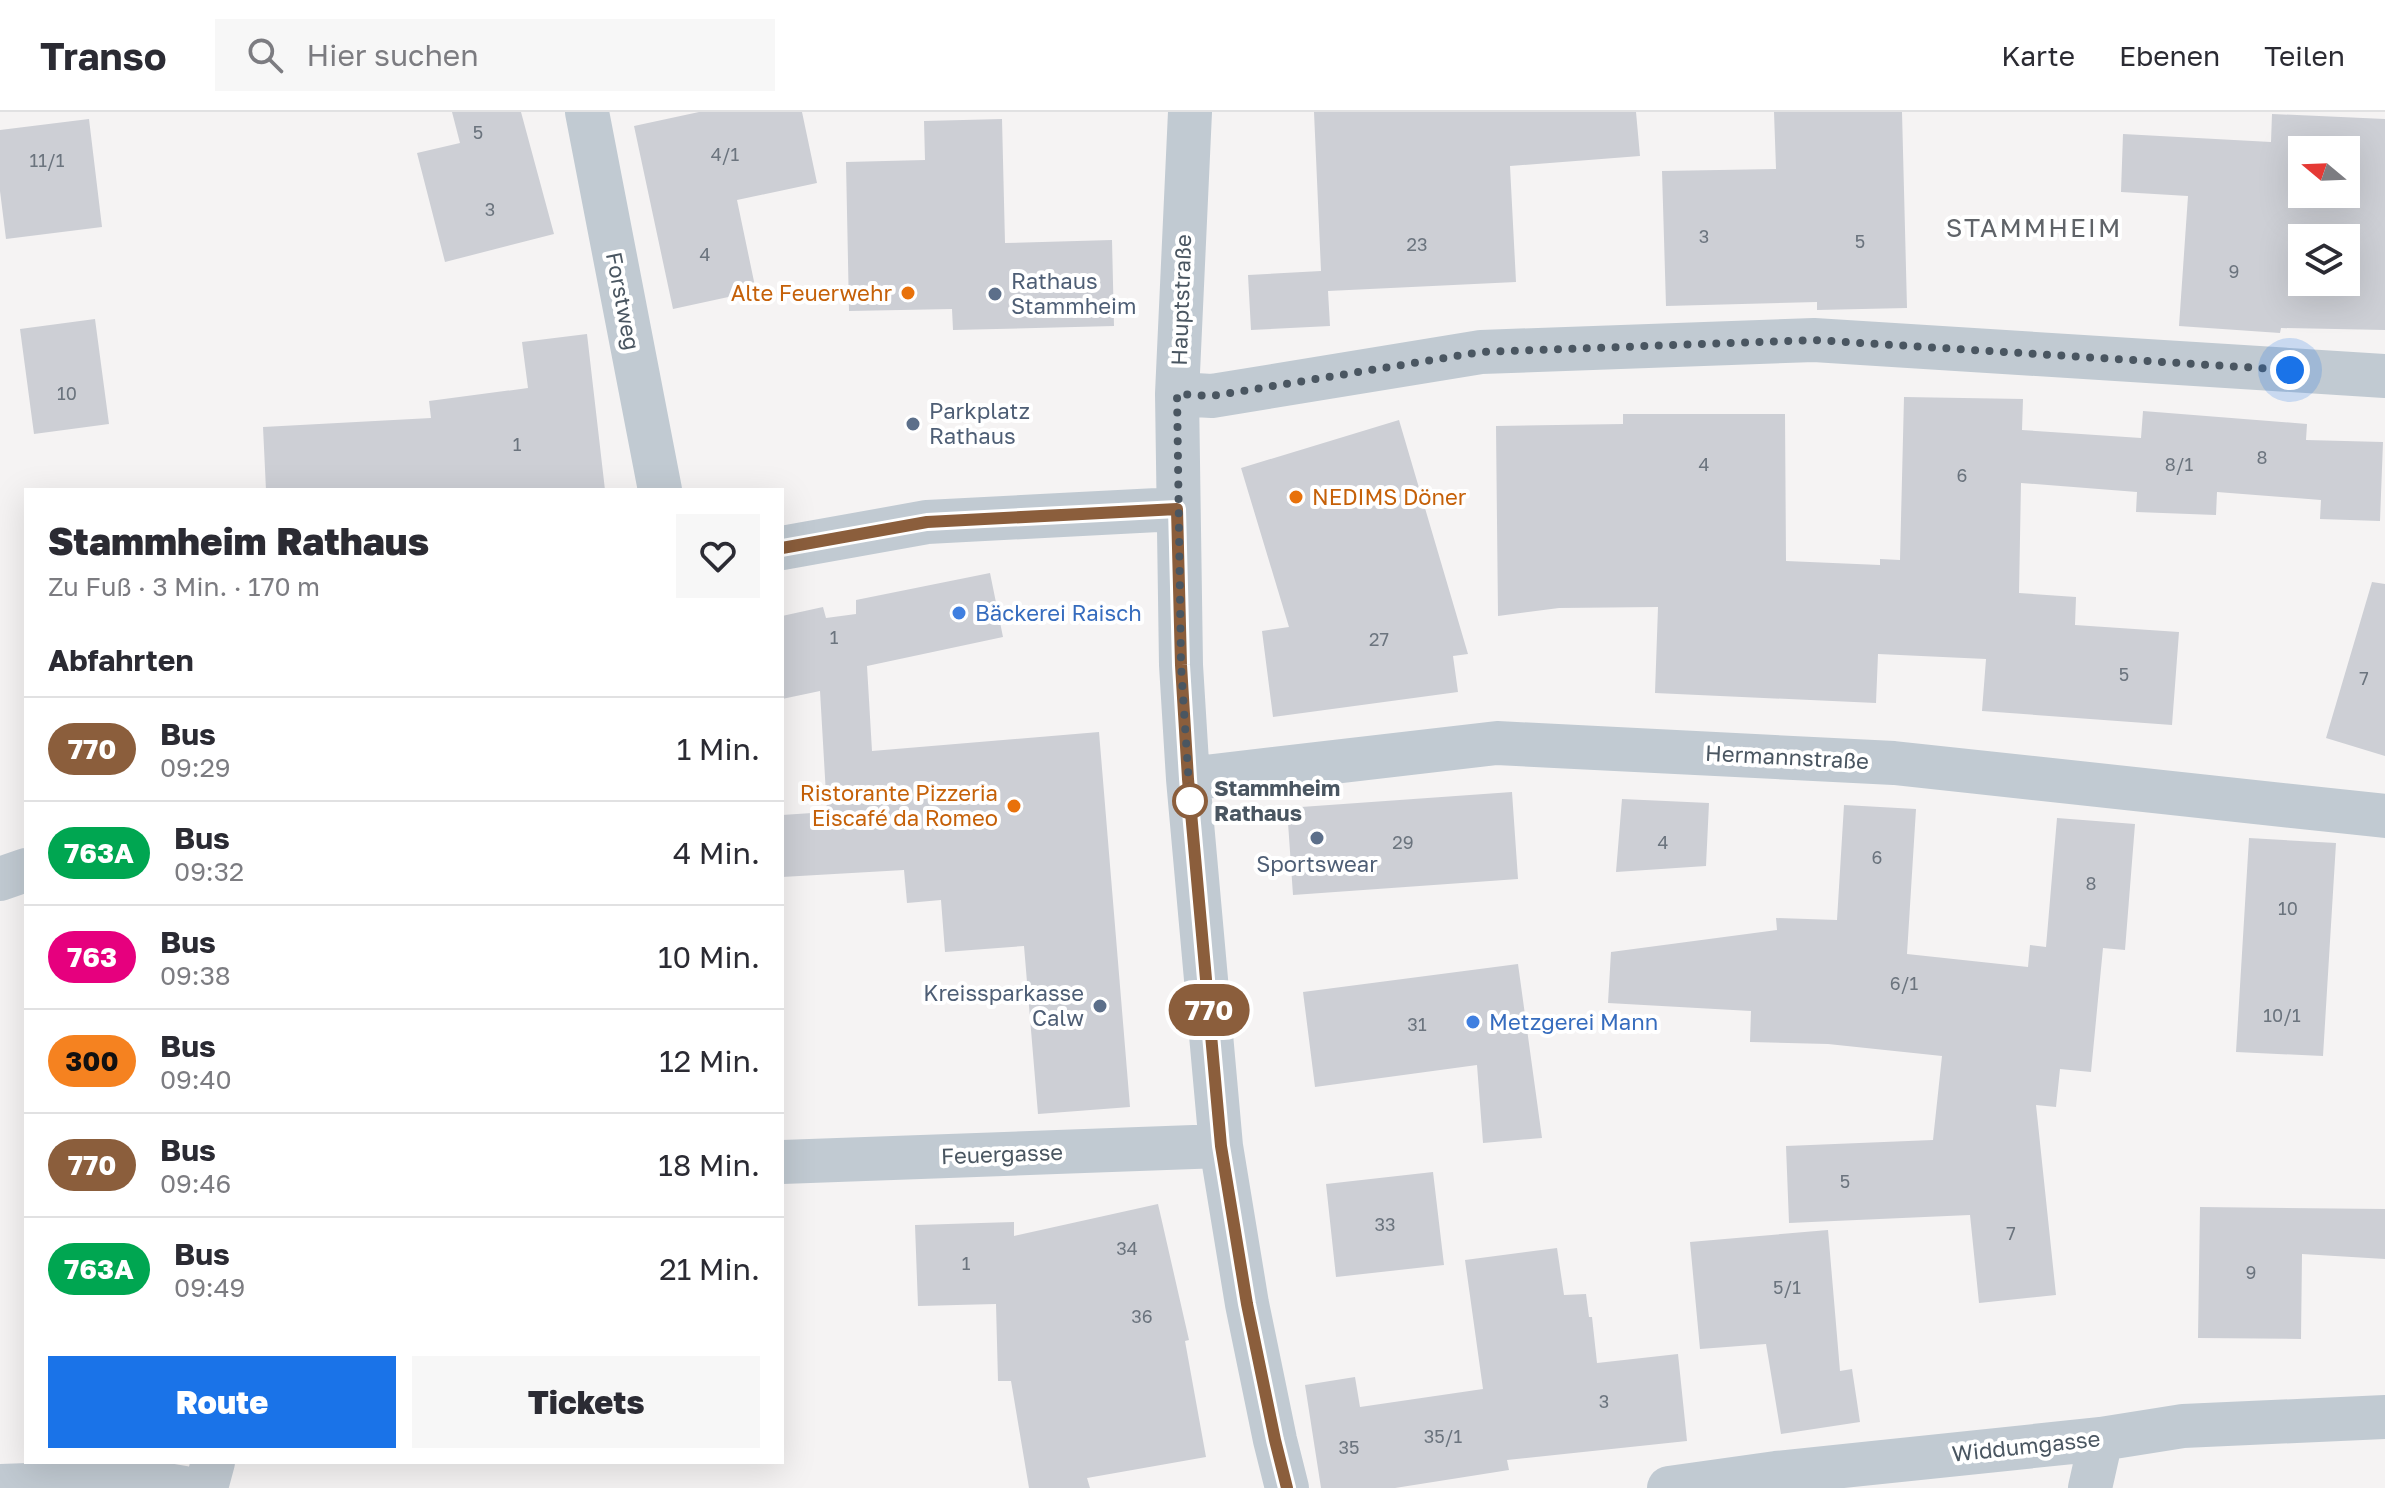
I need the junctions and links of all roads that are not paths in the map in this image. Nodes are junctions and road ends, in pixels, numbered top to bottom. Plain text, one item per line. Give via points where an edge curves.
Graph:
1 (587, 112) edge
2 (1190, 112) edge
3 (2385, 376) edge
4 (1177, 394) junction
5 (660, 488) edge
6 (1177, 509) junction
7 (784, 548) edge
8 (1188, 779) junction
9 (2385, 816) edge
10 (24, 871) edge
11 (0, 879) edge
12 (1221, 1146) junction
13 (784, 1162) edge
14 (2385, 1417) edge
15 (2101, 1439) junction
16 (212, 1464) edge
17 (0, 1486) edge
18 (184, 1488) edge
19 (206, 1488) edge
20 (1287, 1488) edge
21 (1669, 1488) edge
22 (2090, 1488) edge

1 - 5 street, Forstweg
2 - 4 street, Hauptstraße
3 - 4 street via 1814,340 1481,352 1212,396
4 - 6 street, Hauptstraße
6 - 7 street via 927,522
6 - 8 street, Hauptstraße
8 - 9 street, Hermannstraße via 1497,743 1894,763
8 - 12 street, Hauptstraße
10 - 11 street
12 - 13 street, Feuergasse
12 - 20 street, Hauptstraße via 1247,1304
14 - 15 street, Widdumgasse via 2183,1426
15 - 21 street, Widdumgasse
15 - 22 street
16 - 19 street
17 - 18 street via 143,1481

